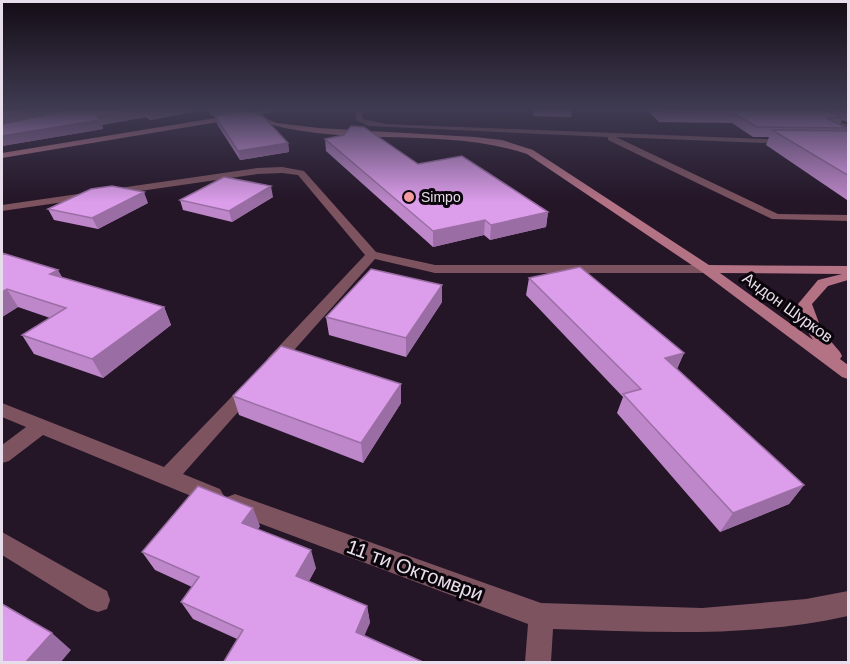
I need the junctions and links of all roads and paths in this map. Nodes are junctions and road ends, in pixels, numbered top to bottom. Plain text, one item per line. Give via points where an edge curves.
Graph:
1 (99, 140) edge
2 (481, 140) edge
3 (613, 140) edge
4 (735, 140) edge
5 (801, 142) edge
6 (2, 156) edge
7 (2, 208) edge
8 (849, 218) edge
9 (372, 255) junction
10 (706, 269) junction
11 (849, 270) edge
12 (849, 276) edge
13 (847, 372) edge
14 (2, 410) edge
15 (41, 426) junction
16 (2, 455) edge
17 (167, 478) junction
18 (2, 543) edge
19 (99, 600) dead end
20 (849, 604) edge
21 (541, 616) junction
22 (538, 663) edge

1 - 6 main road
2 - 10 main road, Андон Шурков via 530,152
3 - 8 street via 776,217
4 - 5 street
7 - 9 street via 282,170 301,173
9 - 10 street via 435,269
9 - 17 street
10 - 11 main road
10 - 13 main road, Андон Шурков
12 - 13 main road via 823,283 805,304 815,332
14 - 15 street, 11 ти Октомври
15 - 16 street
15 - 17 street, 11 ти Октомври
17 - 21 street, 11 ти Октомври
18 - 19 street
20 - 21 street, 11 ти Октомври via 806,612 702,621
21 - 22 street

